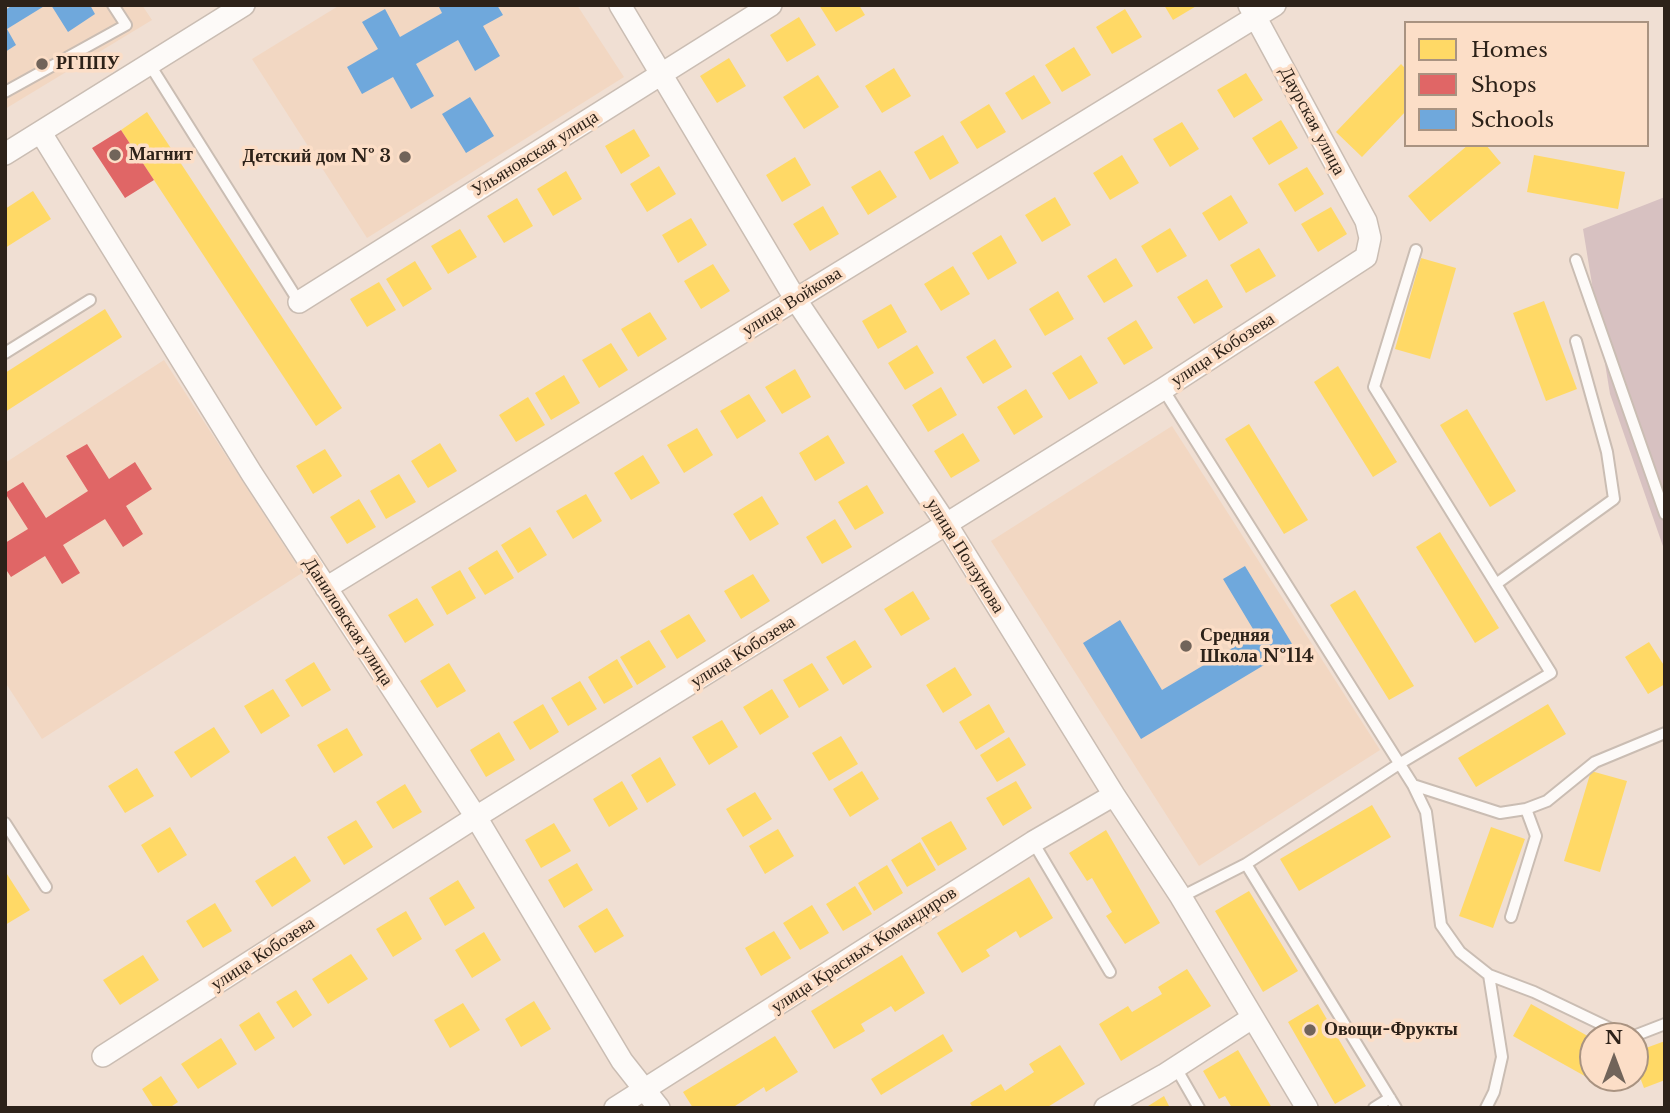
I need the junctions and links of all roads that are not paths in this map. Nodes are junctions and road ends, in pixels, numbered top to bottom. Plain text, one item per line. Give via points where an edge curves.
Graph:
1 (113, 5) edge
2 (244, 5) edge
3 (620, 5) edge
4 (771, 5) edge
5 (1275, 5) edge
6 (1253, 11) edge
7 (150, 65) junction
8 (661, 75) junction
9 (5, 92) edge
10 (41, 133) junction
11 (5, 154) edge
12 (1370, 238) joint
13 (1416, 250) dead end
14 (1576, 260) dead end
15 (90, 300) dead end
16 (796, 300) junction
17 (299, 302) joint
18 (1576, 341) dead end
19 (5, 353) edge
20 (1163, 389) junction
21 (1665, 514) edge
22 (947, 525) junction
23 (1496, 584) junction
24 (326, 588) junction
25 (1665, 733) edge
26 (1399, 764) junction
27 (1413, 785) junction
28 (1114, 795) junction
29 (1526, 809) junction
30 (476, 817) junction
31 (5, 823) edge
32 (1033, 842) junction
33 (1246, 864) junction
34 (46, 887) dead end
35 (1181, 897) junction
36 (1511, 917) dead end
37 (1110, 972) dead end
38 (1489, 975) junction
39 (1252, 1018) junction
40 (1597, 1022) edge
41 (103, 1056) dead end
42 (1176, 1068) junction
43 (645, 1089) junction
44 (1393, 1103) edge
45 (615, 1108) edge
46 (659, 1108) edge
47 (1105, 1108) edge
48 (1199, 1108) edge
49 (1307, 1108) edge
50 (1374, 1108) edge
51 (1486, 1108) edge

1 - 9 lane via 125,25
2 - 7 street
3 - 8 street, улица Ползунова
4 - 8 street, Ульяновская улица
5 - 6 street, улица Войкова
6 - 12 street, Даурская улица via 1366,221
6 - 16 street, улица Войкова
7 - 10 street
7 - 17 lane
8 - 16 street, улица Ползунова
8 - 17 street, Ульяновская улица
10 - 11 street
10 - 24 street, Даниловская улица
12 - 20 street, улица Кобозева via 1366,257
13 - 23 lane via 1374,387
14 - 21 lane
15 - 19 lane
16 - 22 street, улица Ползунова
16 - 24 street, улица Войкова
18 - 23 lane via 1607,452 1614,499
20 - 22 street, улица Кобозева
20 - 26 lane
22 - 28 street, улица Ползунова
22 - 30 street, улица Кобозева
23 - 26 lane via 1551,673
24 - 30 street, Даниловская улица
25 - 29 lane via 1595,762 1547,801
26 - 27 lane
26 - 33 lane
27 - 29 lane via 1500,813
27 - 38 lane via 1426,812 1441,925 1460,952
28 - 32 street, улица Красных Командиров
28 - 35 street, улица Ползунова
29 - 36 lane via 1536,836
30 - 41 street, улица Кобозева
30 - 43 street, Даниловская улица via 622,1061
31 - 34 lane
32 - 37 lane
32 - 43 street, улица Красных Командиров
33 - 35 lane
33 - 44 lane
35 - 39 street, улица Ползунова
38 - 40 lane
38 - 51 lane via 1502,1057
39 - 42 street
39 - 49 street, улица Ползунова
42 - 47 street
42 - 48 lane
43 - 45 street, улица Красных Командиров
43 - 46 street, Даниловская улица
44 - 50 lane

